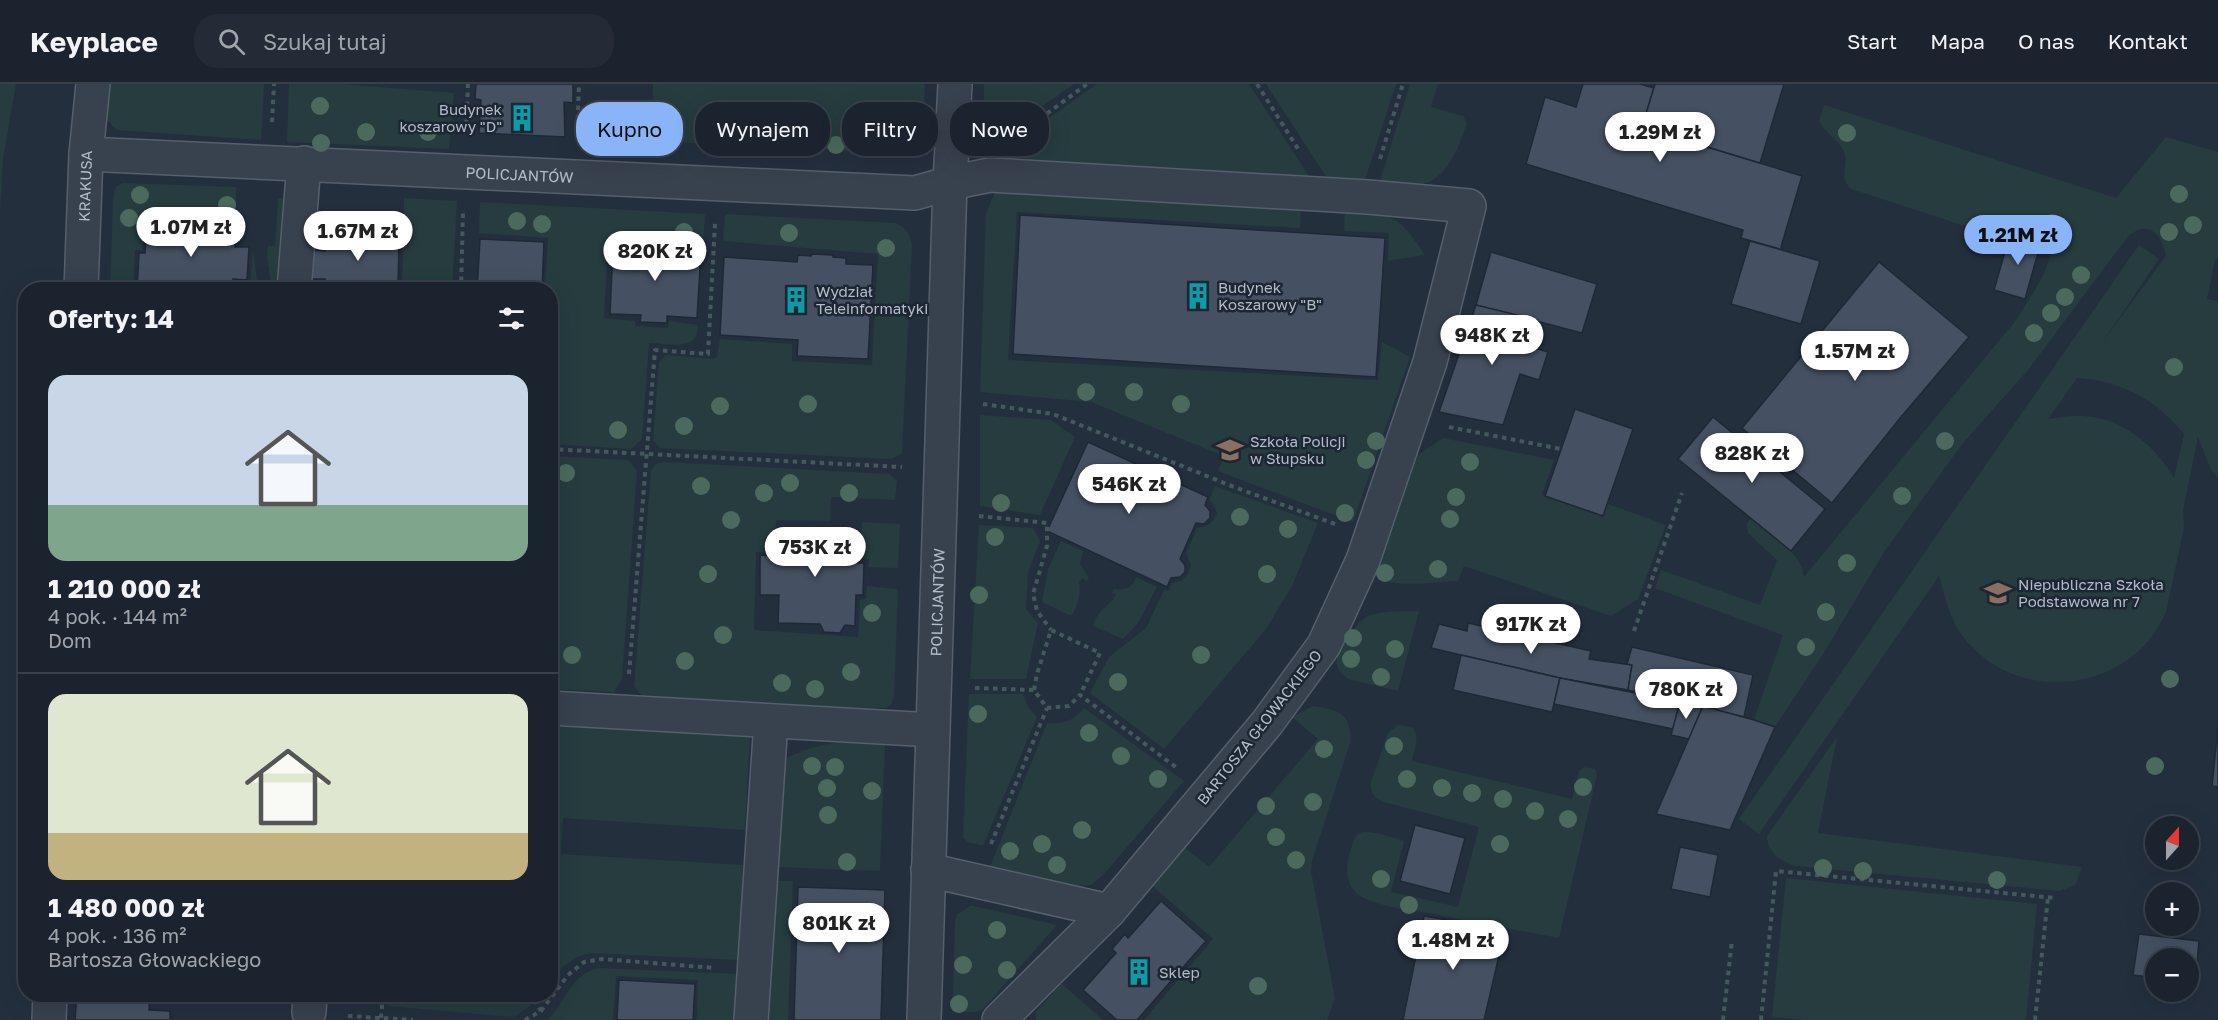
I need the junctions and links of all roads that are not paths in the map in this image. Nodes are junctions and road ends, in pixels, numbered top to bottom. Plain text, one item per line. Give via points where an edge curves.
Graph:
1 (93, 84) edge
2 (955, 84) edge
3 (86, 154) junction
4 (304, 163) junction
5 (950, 183) junction
6 (81, 282) edge
7 (295, 282) edge
8 (558, 709) edge
9 (771, 721) junction
10 (933, 730) junction
11 (928, 870) junction
12 (1109, 911) junction
13 (50, 1002) edge
14 (49, 1020) edge
15 (751, 1020) edge
16 (924, 1020) edge
17 (999, 1020) edge

1 - 3 street, KRAKUSA
2 - 5 street, POLICJANTÓW
3 - 4 street, POLICJANTÓW
3 - 6 street, KRAKUSA
4 - 5 street, POLICJANTÓW via 915,193
4 - 7 street
5 - 10 street, POLICJANTÓW
5 - 12 street, BARTOSZA GŁOWACKIEGO via 990,175 1469,206 1430,362 1363,560 1323,645 1267,723
8 - 9 street
9 - 10 street
9 - 15 street
10 - 11 street, POLICJANTÓW
11 - 12 street
11 - 16 street, POLICJANTÓW
12 - 17 street, BARTOSZA GŁOWACKIEGO
13 - 14 street

